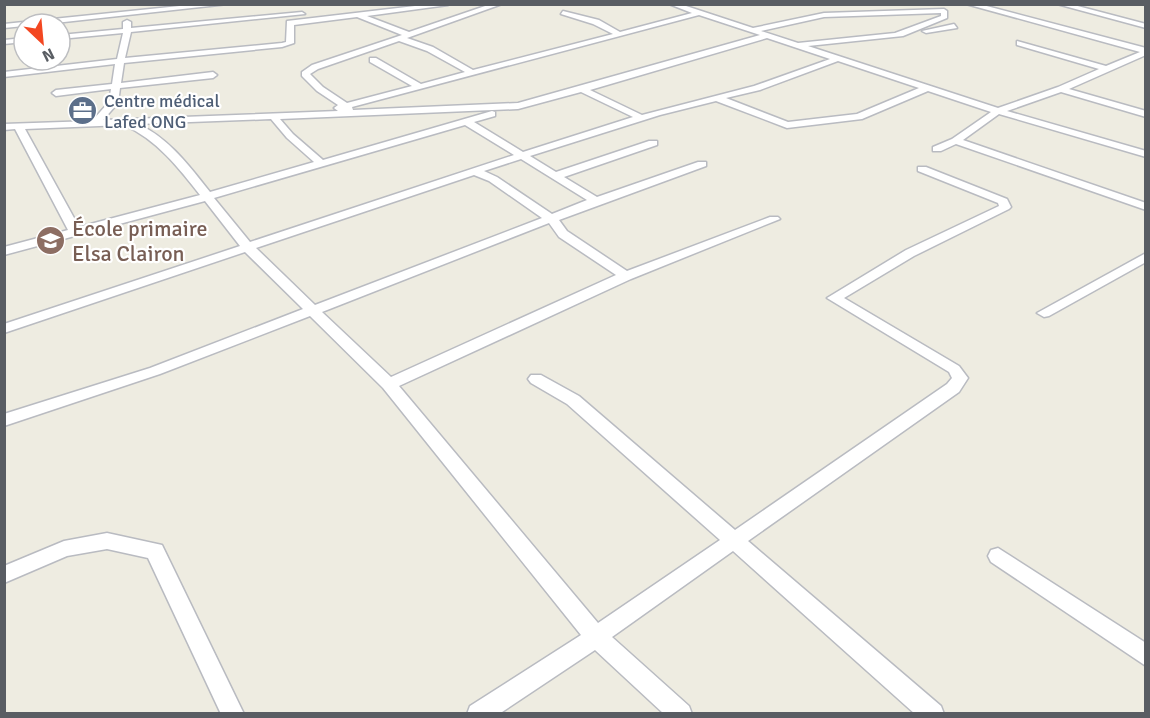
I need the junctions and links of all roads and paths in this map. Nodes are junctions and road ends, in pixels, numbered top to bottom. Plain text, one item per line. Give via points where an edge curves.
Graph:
1 (225, 4) edge
2 (499, 4) edge
3 (672, 4) edge
4 (969, 4) edge
5 (1060, 4) edge
6 (445, 5) edge
7 (127, 9) edge
8 (563, 13) dead end
9 (699, 13) junction
10 (356, 15) junction
11 (256, 25) dead end
12 (4, 26) edge
13 (954, 26) dead end
14 (1146, 26) edge
15 (750, 31) junction
16 (128, 34) junction
17 (621, 35) junction
18 (895, 35) junction
19 (72, 36) edge
20 (404, 36) junction
21 (765, 36) junction
22 (72, 43) edge
23 (1020, 43) dead end
24 (798, 45) junction
25 (1146, 51) edge
26 (839, 58) junction
27 (373, 60) dead end
28 (120, 61) junction
29 (1106, 69) junction
30 (474, 74) junction
31 (4, 75) edge
32 (213, 75) dead end
33 (115, 86) junction
34 (420, 87) junction
35 (927, 88) junction
36 (1060, 89) junction
37 (583, 90) junction
38 (56, 93) dead end
39 (717, 99) junction
40 (518, 106) junction
41 (349, 110) junction
42 (998, 111) junction
43 (1146, 114) edge
44 (275, 118) junction
45 (642, 118) junction
46 (467, 122) junction
47 (127, 123) junction
48 (94, 124) junction
49 (4, 127) edge
50 (19, 127) junction
51 (956, 141) junction
52 (653, 143) dead end
53 (937, 149) dead end
54 (1146, 154) edge
55 (523, 157) junction
56 (321, 163) junction
57 (702, 164) dead end
58 (922, 168) dead end
59 (474, 171) junction
60 (555, 176) junction
61 (206, 197) junction
62 (596, 201) junction
63 (1146, 207) edge
64 (774, 219) dead end
65 (553, 220) junction
66 (75, 231) junction
67 (248, 248) junction
68 (4, 251) edge
69 (1145, 258) edge
70 (626, 276) junction
71 (312, 311) junction
72 (1044, 313) dead end
73 (4, 329) edge
74 (536, 379) dead end
75 (389, 384) junction
76 (4, 420) edge
77 (734, 540) junction
78 (998, 556) dead end
79 (4, 575) edge
80 (594, 636) junction
81 (1146, 656) edge
82 (233, 714) edge
83 (478, 714) edge
84 (681, 714) edge
85 (933, 714) edge

1 - 7 street
2 - 20 street
3 - 9 street
4 - 25 street
5 - 14 street
6 - 10 street
7 - 12 street
7 - 16 street
8 - 17 street via 596,22
9 - 15 street
9 - 17 street
10 - 16 street via 327,12
10 - 20 street
10 - 28 street via 290,23 290,43 286,44
11 - 16 street
13 - 18 street
15 - 18 street via 824,15 944,11 945,17
15 - 21 street
16 - 19 street
16 - 22 street
16 - 28 street
17 - 30 street
18 - 24 street
20 - 30 street
20 - 41 street via 304,74
21 - 24 street
21 - 37 street
23 - 29 street
24 - 26 street
25 - 29 street
26 - 35 street
26 - 39 street
27 - 34 street
28 - 31 street
28 - 33 street
29 - 36 street
30 - 34 street
32 - 33 street
33 - 38 street
33 - 48 street via 113,103
34 - 41 street
35 - 39 street via 859,117 799,125 787,125
35 - 42 street
36 - 42 street
36 - 43 street
37 - 40 street
37 - 45 street
39 - 45 street
40 - 41 street
40 - 46 street
41 - 44 street
42 - 51 street
42 - 54 street
44 - 47 street
44 - 56 street
45 - 55 street
46 - 55 street
46 - 56 street
47 - 48 street
47 - 61 street via 177,158
48 - 50 street
49 - 50 street
50 - 66 street
51 - 53 street
51 - 63 street
52 - 60 street
55 - 59 street
55 - 60 street
56 - 61 street
57 - 62 street
58 - 77 street via 1004,201 1005,207 910,252 834,298 954,369 960,378 926,408
59 - 65 street via 493,179
59 - 67 street
60 - 62 street
61 - 66 street
61 - 67 street
62 - 65 street
64 - 70 street
65 - 70 street via 563,234
65 - 71 street
66 - 68 street
67 - 71 street
67 - 73 street
69 - 72 street
70 - 75 street
71 - 75 street
71 - 76 street via 155,371
74 - 77 street via 573,400
75 - 80 street
77 - 80 street
77 - 85 street
78 - 81 street
79 - 82 street via 64,549 107,541 155,551
80 - 83 street
80 - 84 street

